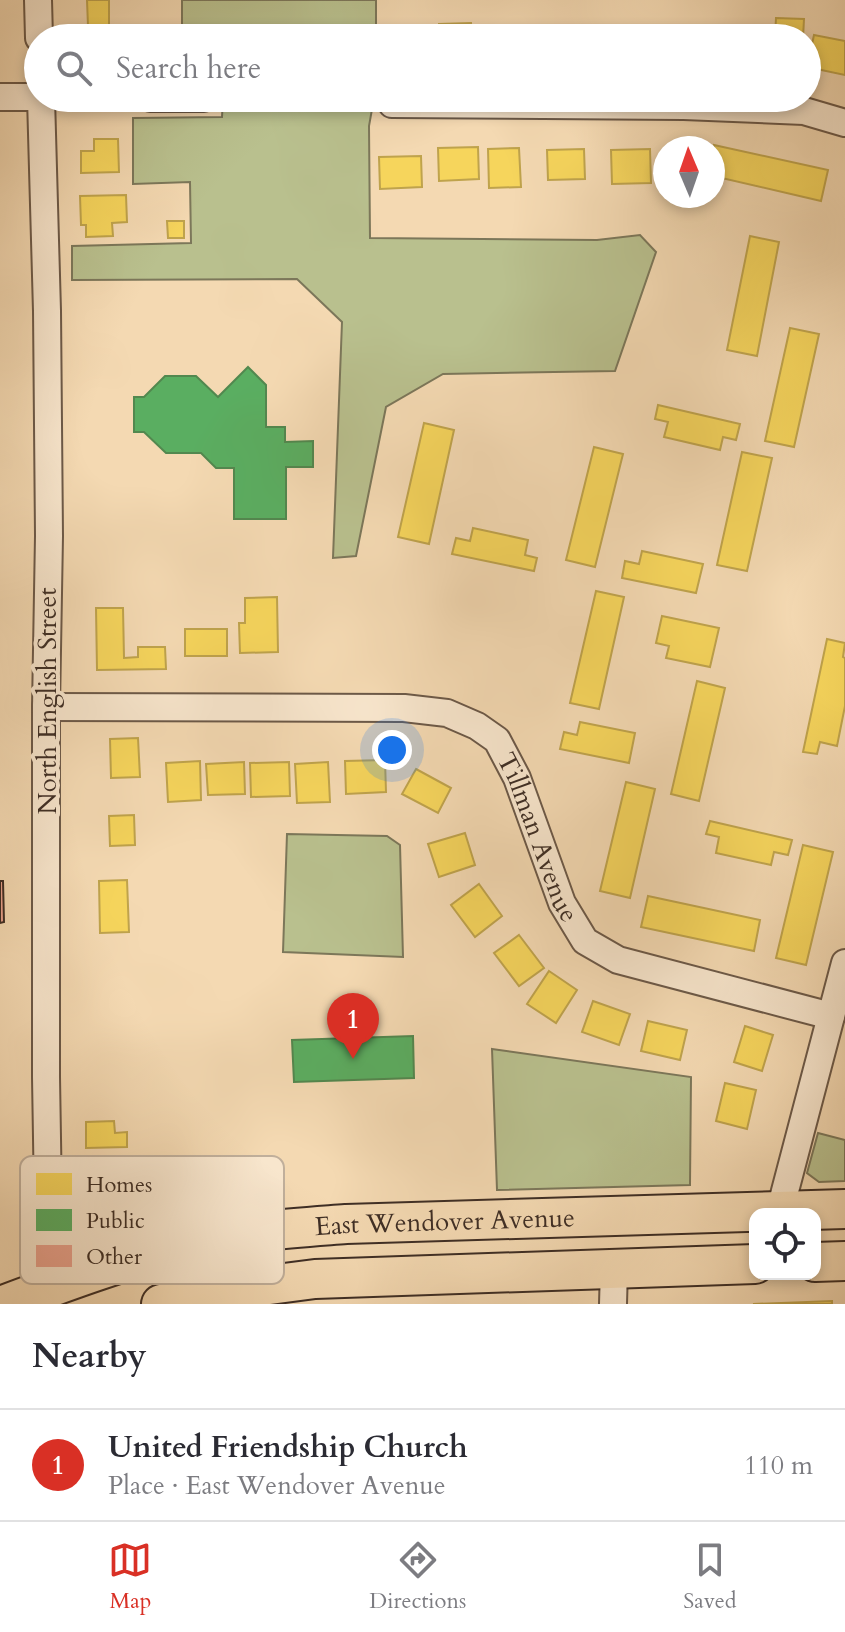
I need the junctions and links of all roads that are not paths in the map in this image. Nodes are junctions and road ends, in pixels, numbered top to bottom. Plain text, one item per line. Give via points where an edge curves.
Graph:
1 (38, 0) edge
2 (39, 24) edge
3 (0, 97) edge
4 (24, 98) edge
5 (40, 112) edge
6 (807, 112) edge
7 (845, 123) edge
8 (46, 707) junction
9 (845, 963) edge
10 (831, 1016) junction
11 (47, 1156) edge
12 (781, 1208) edge
13 (821, 1209) edge
14 (845, 1209) edge
15 (749, 1211) edge
16 (284, 1229) edge
17 (845, 1261) edge
18 (821, 1262) edge
19 (749, 1265) edge
20 (76, 1284) edge
21 (613, 1286) edge
22 (315, 1292) edge
23 (47, 1296) edge
24 (6, 1304) edge
25 (161, 1304) edge

1 - 2 street
3 - 4 street
5 - 8 street, North English Street via 47,311
6 - 7 street
8 - 10 street, Tillman Avenue via 404,708 447,713 497,740 517,778 562,903 585,941 618,960
8 - 11 street, North English Street
9 - 10 street
10 - 12 street
13 - 14 highway, East Wendover Avenue
15 - 16 highway, East Wendover Avenue
17 - 18 highway
19 - 21 highway, East Wendover Avenue
20 - 23 highway, East Wendover Avenue
21 - 22 highway, East Wendover Avenue
22 - 25 highway, East Wendover Avenue via 228,1289
23 - 24 highway, East Wendover Avenue

